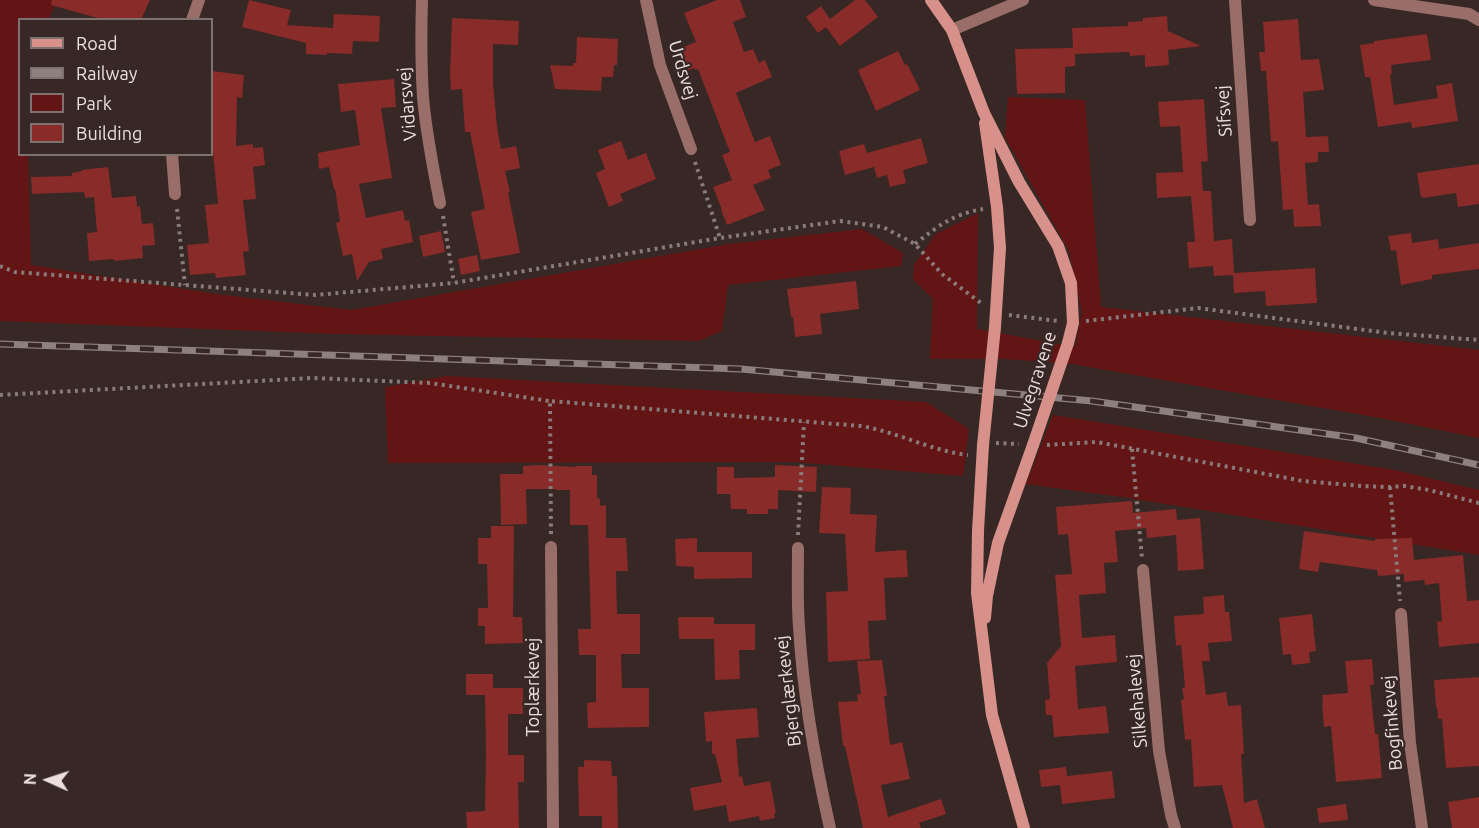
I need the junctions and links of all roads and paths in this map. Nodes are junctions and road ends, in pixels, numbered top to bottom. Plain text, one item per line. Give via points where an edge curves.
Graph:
1 (199, 0) edge
2 (422, 0) edge
3 (646, 0) edge
4 (931, 0) edge
5 (1023, 0) edge
6 (1235, 0) edge
7 (1374, 0) edge
8 (193, 18) edge
9 (1479, 20) edge
10 (952, 30) junction
11 (984, 113) junction
12 (691, 149) joint
13 (172, 156) edge
14 (175, 194) joint
15 (440, 203) joint
16 (997, 207) junction
17 (1250, 220) dead end
18 (720, 238) junction
19 (915, 244) junction
20 (0, 266) edge
21 (454, 283) junction
22 (185, 285) junction
23 (997, 314) junction
24 (1073, 323) junction
25 (1479, 340) edge
26 (0, 395) edge
27 (550, 401) junction
28 (804, 422) junction
29 (1033, 445) junction
30 (983, 446) junction
31 (1132, 448) junction
32 (1390, 487) junction
33 (1479, 503) edge
34 (551, 546) joint
35 (798, 548) joint
36 (1143, 570) joint
37 (1401, 614) joint
38 (983, 637) junction
39 (553, 828) edge
40 (830, 828) edge
41 (1024, 828) edge
42 (1175, 828) edge
43 (1422, 828) edge

1 - 8 street
2 - 15 street, Vidarsvej via 423,98
3 - 12 street, Urdsvej via 660,65
4 - 10 street, Ulvegravene
5 - 10 street
6 - 17 street, Sifsvej
7 - 9 street via 1469,14
10 - 11 street, Ulvegravene
11 - 16 street, Ulvegravene
11 - 24 street, Ulvegravene via 1058,246 1071,283
12 - 18 path
13 - 14 street
14 - 22 path
15 - 21 path
16 - 19 path via 967,212 939,225
16 - 23 street, Ulvegravene
18 - 19 path via 840,221 883,227
18 - 21 path
19 - 23 path via 942,274
20 - 22 path via 15,272
21 - 22 path via 315,296
23 - 24 path
23 - 30 street, Ulvegravene, bridge
24 - 25 path via 1198,308 1388,333
24 - 29 street, Ulvegravene, bridge
26 - 27 path via 312,378 430,383
27 - 28 path
27 - 34 path
28 - 30 path via 880,429 968,455
28 - 35 path
29 - 30 path via 993,442
29 - 31 path via 1097,442
29 - 38 street, Ulvegravene via 998,543
30 - 38 street, Ulvegravene via 977,583
31 - 32 path via 1303,481
31 - 36 path
32 - 33 path via 1429,490
32 - 37 path
34 - 39 street, Toplærkevej
35 - 40 street, Bjerglærkevej via 805,698
36 - 42 street, Silkehalevej via 1159,751
37 - 43 street, Bogfinkevej via 1410,743
38 - 41 street, Ulvegravene via 992,715

